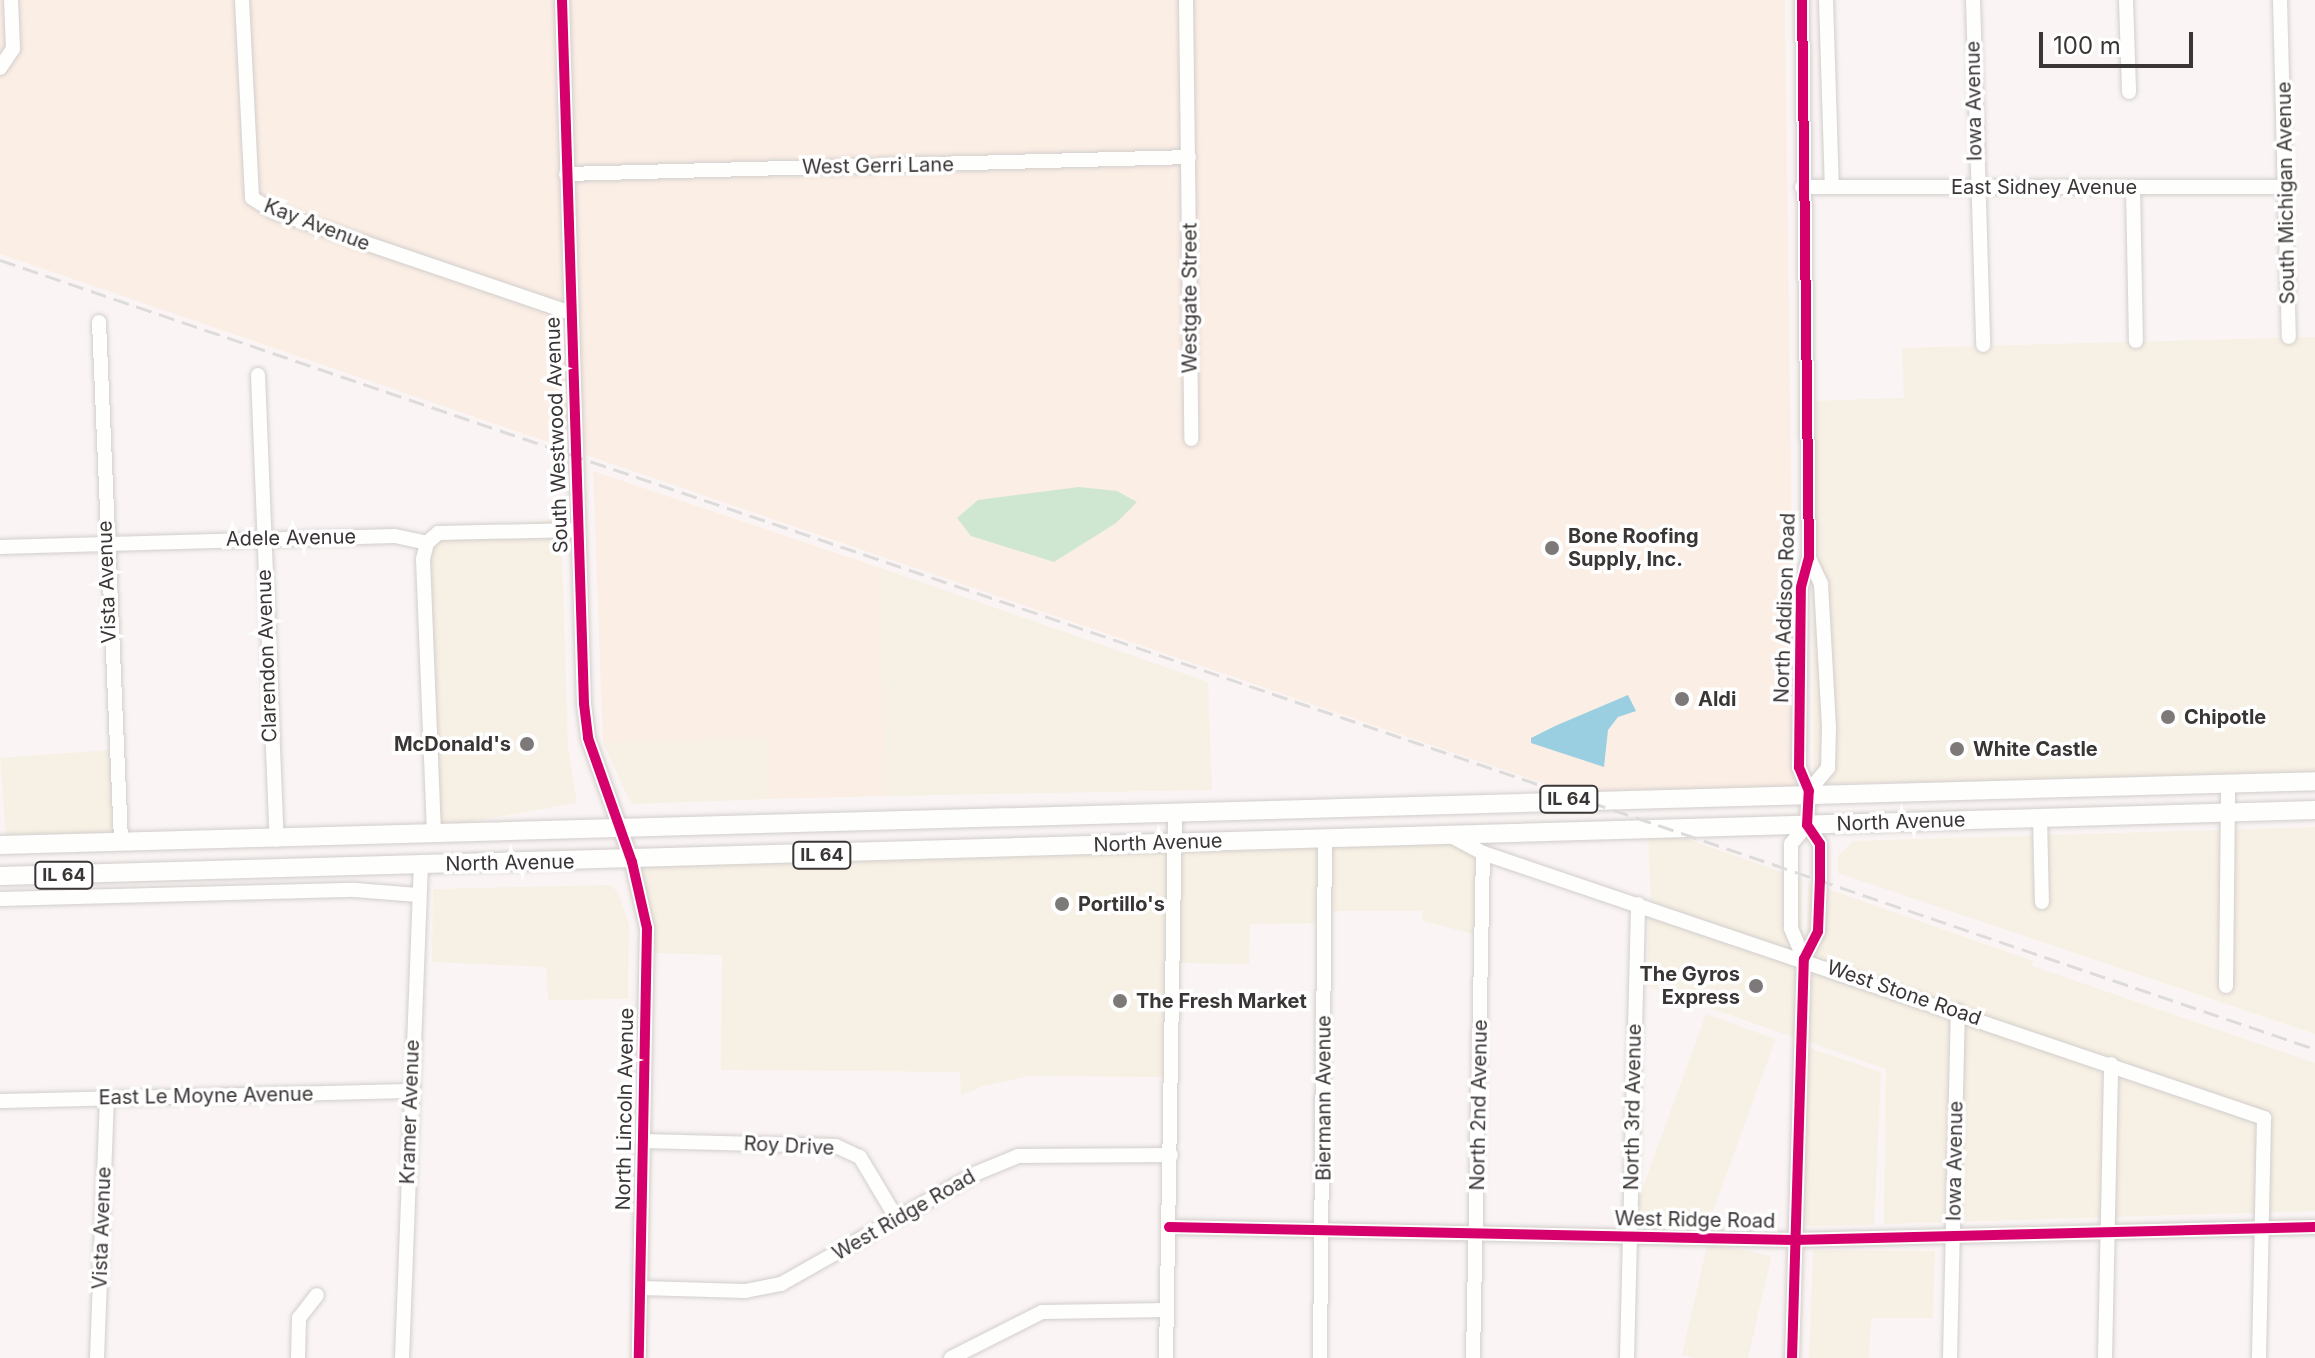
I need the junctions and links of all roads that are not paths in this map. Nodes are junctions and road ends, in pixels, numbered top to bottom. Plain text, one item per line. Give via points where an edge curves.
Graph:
1 (11, 0) edge
2 (242, 0) edge
3 (562, 0) edge
4 (1186, 0) edge
5 (1802, 0) edge
6 (1826, 0) edge
7 (1973, 0) edge
8 (2126, 0) edge
9 (2280, 0) edge
10 (0, 68) edge
11 (2129, 92) dead end
12 (1189, 157) junction
13 (566, 174) junction
14 (1975, 186) junction
15 (1802, 187) junction
16 (1832, 187) junction
17 (2286, 187) junction
18 (2133, 188) junction
19 (571, 313) junction
20 (99, 322) dead end
21 (2289, 337) dead end
22 (2136, 341) dead end
23 (1983, 345) dead end
24 (258, 375) dead end
25 (1191, 439) dead end
26 (578, 530) junction
27 (262, 539) junction
28 (105, 542) junction
29 (427, 543) junction
30 (0, 547) edge
31 (1809, 558) junction
32 (2315, 781) edge
33 (2228, 783) junction
34 (1809, 791) junction
35 (2315, 810) edge
36 (1175, 811) junction
37 (2229, 814) junction
38 (2040, 817) junction
39 (1807, 825) junction
40 (621, 826) junction
41 (434, 834) junction
42 (1453, 837) junction
43 (1325, 838) junction
44 (277, 840) junction
45 (121, 841) junction
46 (1175, 843) junction
47 (0, 845) edge
48 (1483, 853) junction
49 (632, 862) junction
50 (421, 865) junction
51 (0, 876) edge
52 (418, 895) junction
53 (0, 899) edge
54 (2042, 902) dead end
55 (1638, 904) junction
56 (1804, 959) junction
57 (2226, 986) dead end
58 (1958, 1011) junction
59 (2111, 1064) junction
60 (411, 1091) junction
61 (107, 1098) junction
62 (0, 1101) edge
63 (644, 1141) junction
64 (1171, 1155) junction
65 (897, 1219) junction
66 (1169, 1227) junction
67 (2315, 1227) edge
68 (2262, 1228) junction
69 (1323, 1230) junction
70 (2108, 1231) junction
71 (1476, 1234) junction
72 (1953, 1236) junction
73 (1630, 1237) junction
74 (1794, 1240) junction
75 (641, 1288) junction
76 (317, 1295) dead end
77 (1167, 1310) junction
78 (97, 1358) edge
79 (298, 1358) edge
80 (402, 1358) edge
81 (639, 1358) edge
82 (951, 1358) edge
83 (1166, 1358) edge
84 (1320, 1358) edge
85 (1473, 1358) edge
86 (1627, 1358) edge
87 (1792, 1358) edge
88 (1950, 1358) edge
89 (2105, 1358) edge
90 (2259, 1358) edge

1 - 10 street via 13,49
2 - 19 street, Kay Avenue via 252,198 274,212
3 - 13 street, South Westwood Avenue
4 - 12 street, Westgate Street
5 - 15 street, North Addison Road
6 - 16 street
7 - 14 street, Iowa Avenue
8 - 11 street
9 - 17 street, South Michigan Avenue
12 - 13 street, West Gerri Lane
12 - 25 street, Westgate Street
13 - 19 street, South Westwood Avenue
14 - 16 street, East Sidney Avenue
14 - 18 street, East Sidney Avenue
14 - 23 street, Iowa Avenue
15 - 16 street, East Sidney Avenue
15 - 31 street, North Addison Road
17 - 18 street, East Sidney Avenue
17 - 21 street, South Michigan Avenue
18 - 22 street
19 - 26 street, South Westwood Avenue
20 - 28 street, Vista Avenue
24 - 27 street, Clarendon Avenue
26 - 29 street, Adele Avenue via 438,533
26 - 40 street, South Westwood Avenue via 588,738
27 - 28 street, Adele Avenue
27 - 29 street, Adele Avenue via 395,536
27 - 44 street, Clarendon Avenue
28 - 30 street, Adele Avenue
28 - 45 street, Vista Avenue
29 - 41 street via 423,559
31 - 34 street, North Addison Road via 1801,587 1799,708 1799,767
31 - 34 street, North Addison Road via 1821,584 1829,727 1828,768
32 - 33 main road, North Avenue / IL 64
33 - 34 main road, North Avenue / IL 64
33 - 37 street
34 - 36 main road, North Avenue / IL 64
34 - 39 street, North Addison Road
35 - 37 main road, North Avenue / IL 64
36 - 40 main road, North Avenue / IL 64
36 - 46 street
37 - 38 main road, North Avenue / IL 64
37 - 57 street
38 - 39 main road, North Avenue / IL 64
38 - 54 street
39 - 42 main road, North Avenue / IL 64
39 - 56 street, North Addison Road via 1820,844 1820,880 1818,931
39 - 56 street, North Addison Road via 1791,844 1791,928
40 - 41 main road, North Avenue / IL 64
40 - 49 street, South Westwood Avenue
41 - 44 main road, North Avenue / IL 64
42 - 43 main road, North Avenue / IL 64
42 - 48 street, West Stone Road
43 - 46 main road, North Avenue / IL 64
43 - 69 street, Biermann Avenue
44 - 45 main road, North Avenue / IL 64
45 - 47 main road, North Avenue / IL 64
46 - 49 main road, North Avenue / IL 64
46 - 64 street
48 - 55 street, West Stone Road
48 - 71 street, North 2nd Avenue
49 - 50 main road, North Avenue / IL 64
49 - 63 street, North Lincoln Avenue via 647,941
50 - 51 main road, North Avenue / IL 64
50 - 52 street, Kramer Avenue
52 - 53 street via 355,890
52 - 60 street, Kramer Avenue
55 - 56 street, West Stone Road
55 - 73 street, North 3rd Avenue
56 - 58 street, West Stone Road
56 - 74 street, North Addison Road
58 - 59 street, West Stone Road
58 - 72 street, Iowa Avenue
59 - 68 street, West Stone Road via 2264,1118
59 - 70 street
60 - 61 street, East Le Moyne Avenue
60 - 80 street, Kramer Avenue
61 - 62 street, East Le Moyne Avenue
61 - 78 street, Vista Avenue
63 - 65 street, Roy Drive via 836,1146 860,1157
63 - 75 street, North Lincoln Avenue
64 - 65 street, West Ridge Road via 1018,1156
64 - 66 street
65 - 75 street, West Ridge Road via 772,1286
66 - 69 street, West Ridge Road
66 - 77 street
67 - 68 street, West Ridge Road
68 - 70 street, West Ridge Road
68 - 90 street
69 - 71 street, West Ridge Road
69 - 84 street, Biermann Avenue
70 - 72 street, West Ridge Road
70 - 89 street
71 - 73 street, West Ridge Road
71 - 85 street, North 2nd Avenue
72 - 74 street, West Ridge Road
72 - 88 street, Iowa Avenue
73 - 74 street, West Ridge Road
73 - 86 street, North 3rd Avenue
74 - 87 street, North Addison Road
75 - 81 street, North Lincoln Avenue
76 - 79 street via 299,1318
77 - 82 street via 1042,1312
77 - 83 street

